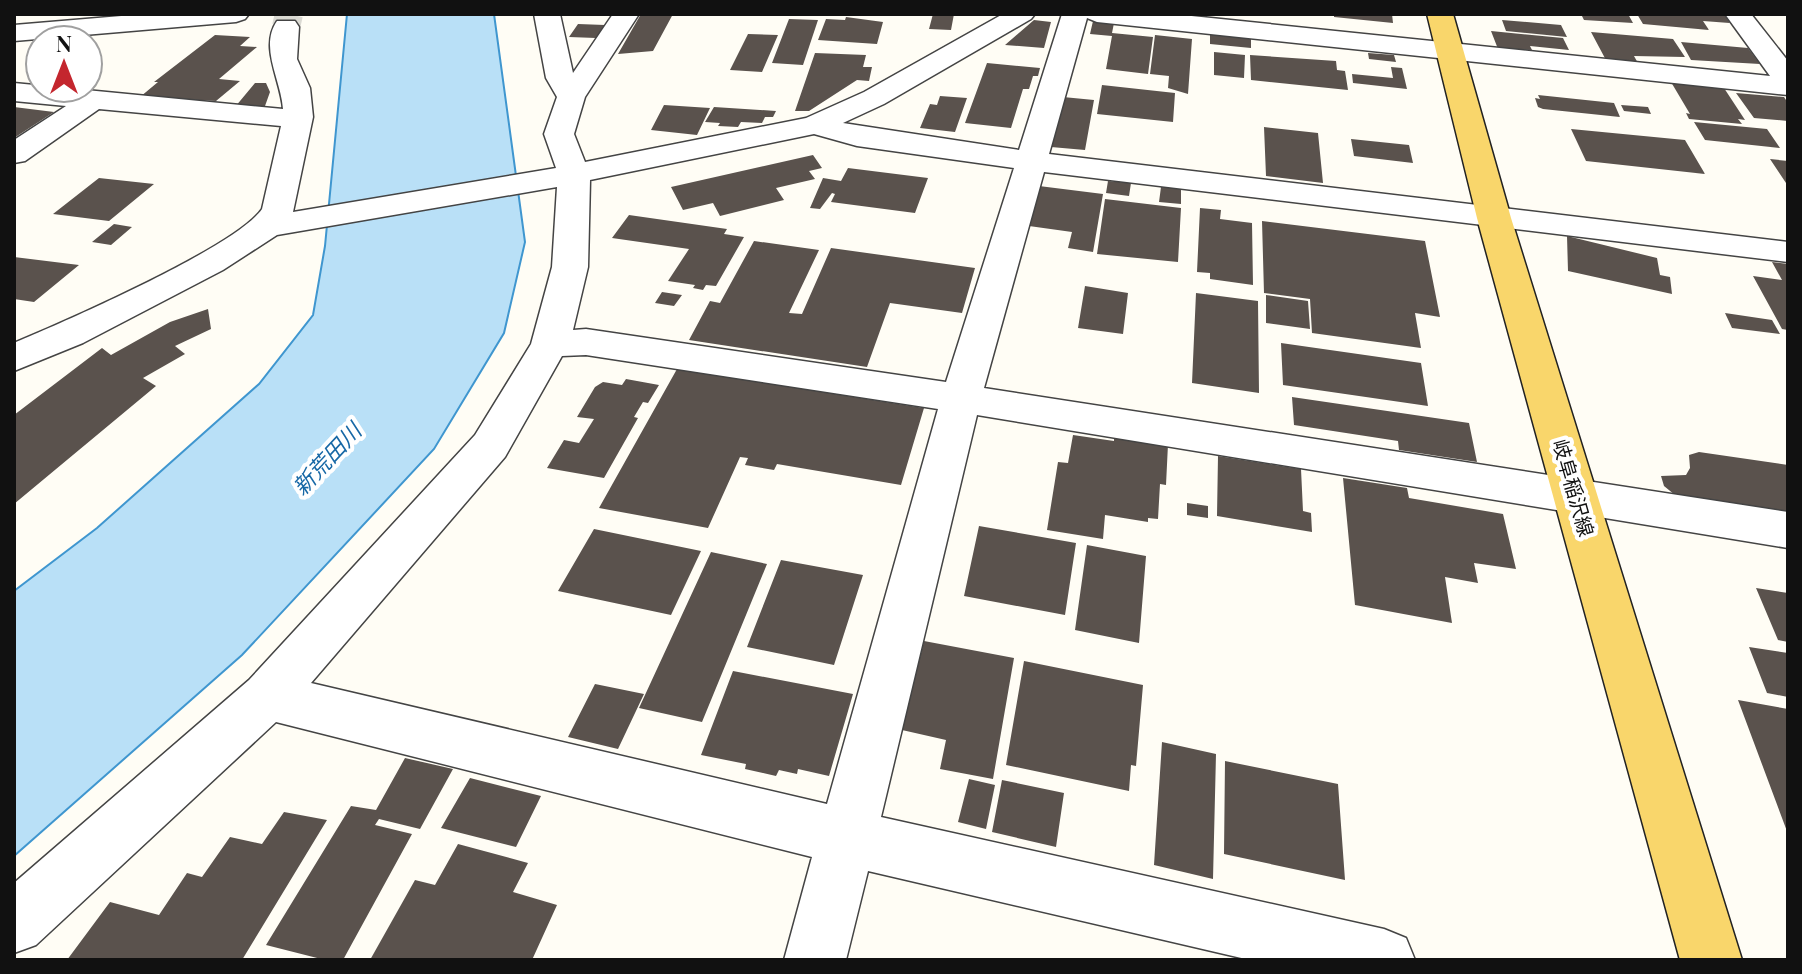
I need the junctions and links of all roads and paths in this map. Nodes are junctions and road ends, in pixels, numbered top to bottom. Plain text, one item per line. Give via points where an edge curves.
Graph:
1 (236, 14) edge
2 (547, 14) edge
3 (626, 14) edge
4 (1022, 14) edge
5 (1075, 14) edge
6 (1097, 14) edge
7 (1738, 14) edge
8 (286, 27) tunnel mouth
9 (1446, 32) edge
10 (14, 33) edge
11 (1788, 83) edge
12 (571, 97) junction
13 (104, 103) edge
14 (88, 104) edge
15 (298, 117) junction
16 (815, 125) junction
17 (14, 154) edge
18 (1032, 161) junction
19 (560, 177) junction
20 (1494, 218) junction
21 (267, 227) junction
22 (1788, 252) edge
23 (550, 344) junction
24 (14, 358) edge
25 (961, 398) junction
26 (1576, 498) junction
27 (1788, 530) edge
28 (267, 696) junction
29 (849, 838) junction
30 (14, 923) edge
31 (815, 960) edge
32 (1384, 960) edge
33 (1711, 960) edge

1 - 10 street
2 - 12 street via 560,78
3 - 12 street
4 - 16 street via 874,98
5 - 18 street
6 - 9 street
7 - 11 street
8 - 15 street via 283,59 296,88
9 - 11 street via 1495,58
9 - 20 main road, 岐阜稲沢線
12 - 19 street via 559,134
13 - 15 street
14 - 17 street
15 - 21 street via 279,209
16 - 18 street via 857,137
16 - 19 street
18 - 20 street
18 - 25 street
19 - 21 street
19 - 23 street via 570,267
20 - 22 street
20 - 26 main road, 岐阜稲沢線
21 - 24 street via 211,262
23 - 25 street via 586,342
23 - 28 street via 490,446
25 - 26 street
25 - 29 street
26 - 27 street
26 - 33 main road, 岐阜稲沢線
28 - 29 street
28 - 30 street
29 - 31 street
29 - 32 street

